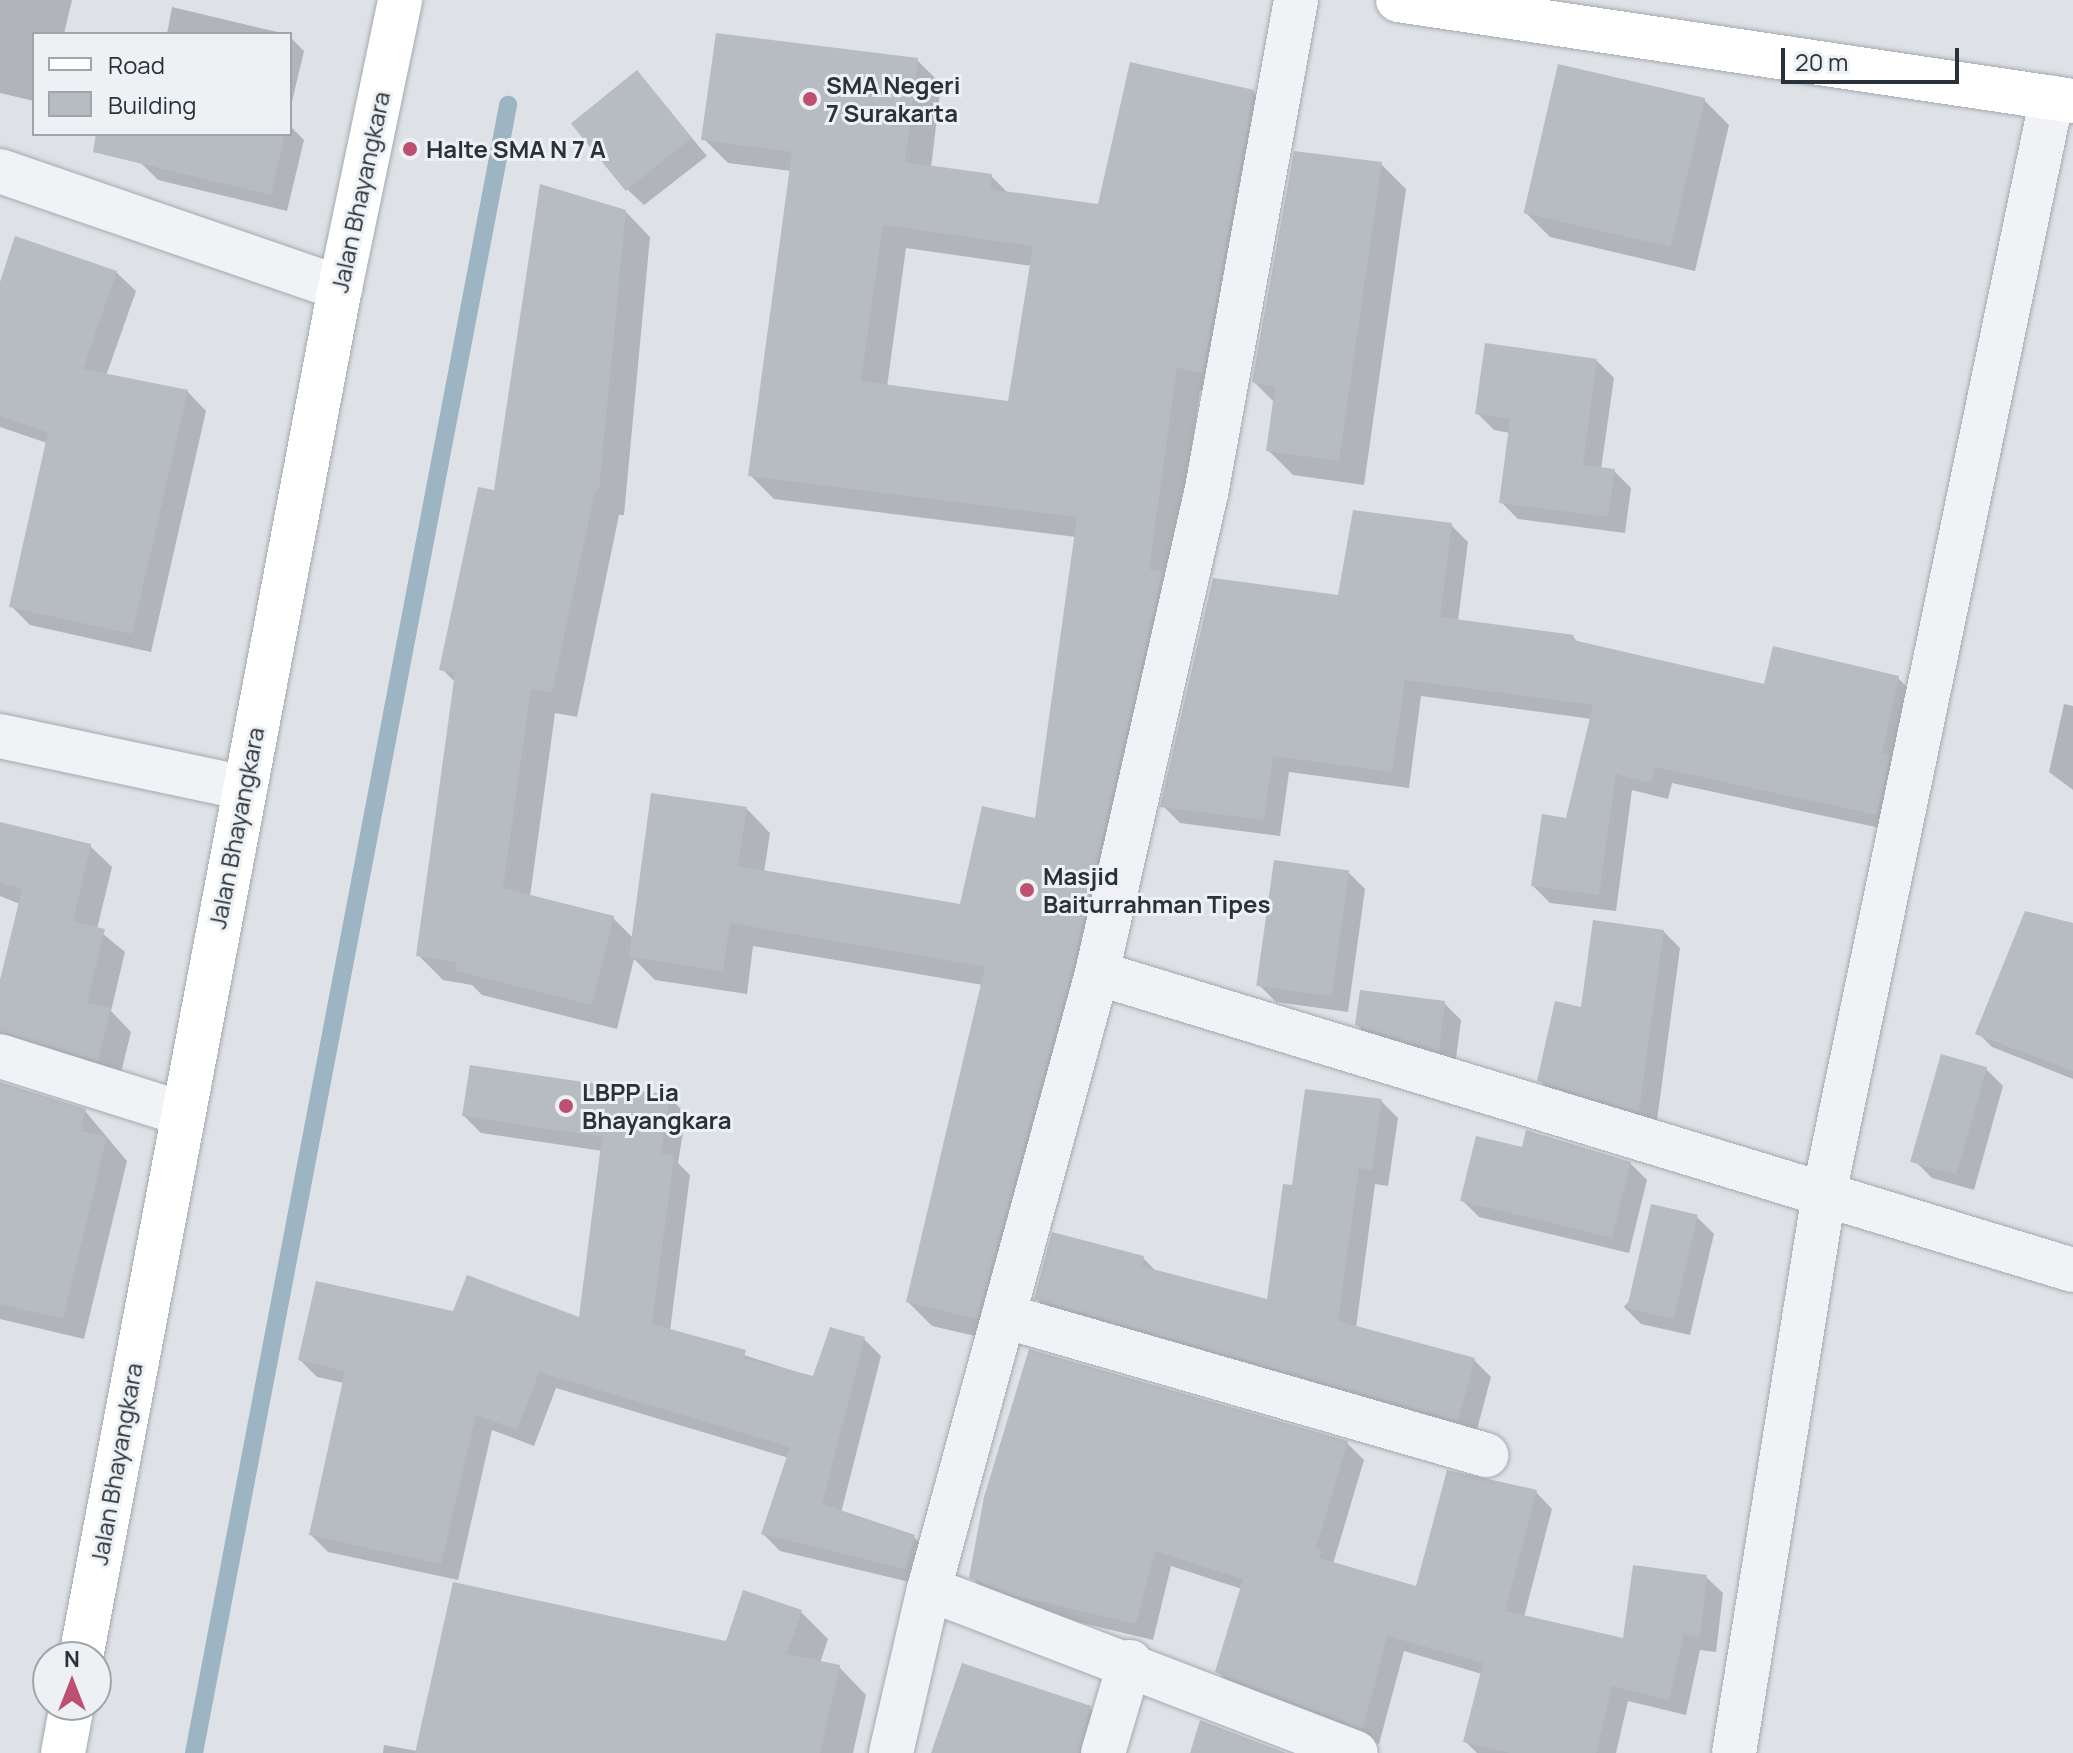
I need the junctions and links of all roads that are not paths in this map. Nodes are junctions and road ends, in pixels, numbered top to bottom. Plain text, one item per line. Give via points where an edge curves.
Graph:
1 (400, 0) edge
2 (1296, 0) edge
3 (1398, 0) edge
4 (2062, 99) edge
5 (0, 171) edge
6 (340, 288) junction
7 (0, 736) edge
8 (244, 788) junction
9 (1097, 973) junction
10 (0, 1056) edge
11 (181, 1113) junction
12 (1824, 1194) junction
13 (2073, 1270) edge
14 (1004, 1316) junction
15 (1486, 1455) dead end
16 (929, 1589) junction
17 (84, 1641) edge
18 (1130, 1662) junction
19 (69, 1721) edge
20 (63, 1753) edge
21 (891, 1753) edge
22 (1103, 1753) edge
23 (1356, 1753) edge
24 (1734, 1753) edge

1 - 6 main road, Jalan Bhayangkara
2 - 9 street via 1206,494
3 - 4 main road
4 - 12 street
5 - 6 street
6 - 8 main road, Jalan Bhayangkara
7 - 8 street
8 - 11 main road, Jalan Bhayangkara
9 - 12 street
9 - 14 street
10 - 11 street
11 - 17 main road, Jalan Bhayangkara
12 - 13 street
12 - 24 street
14 - 15 street
14 - 16 street
16 - 18 street
16 - 21 street
18 - 22 street
18 - 23 street
19 - 20 main road

